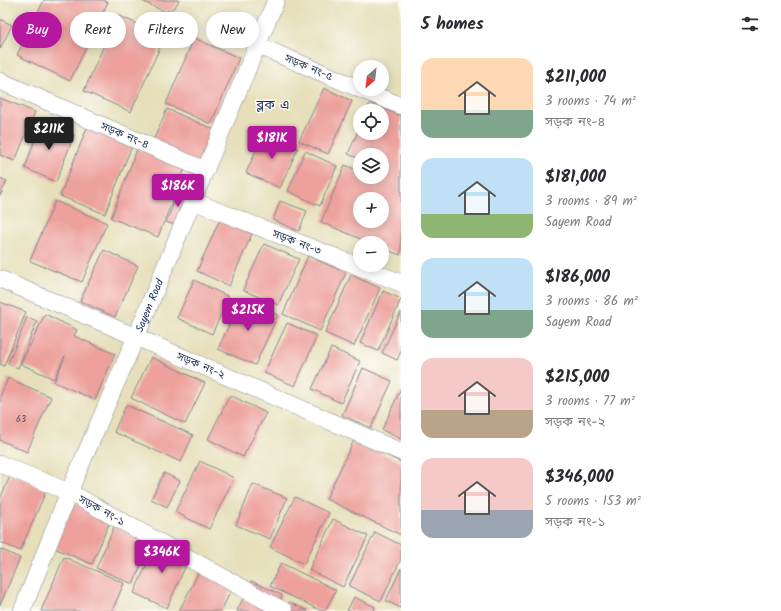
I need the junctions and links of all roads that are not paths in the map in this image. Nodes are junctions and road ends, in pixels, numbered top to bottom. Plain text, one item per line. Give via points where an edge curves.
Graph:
1 (276, 0) edge
2 (259, 40) edge
3 (259, 46) edge
4 (256, 48) edge
5 (0, 81) edge
6 (353, 86) edge
7 (377, 96) edge
8 (401, 106) edge
9 (205, 170) junction
10 (193, 201) junction
11 (0, 280) edge
12 (401, 282) edge
13 (136, 337) junction
14 (401, 452) edge
15 (0, 464) edge
16 (69, 492) junction
17 (22, 611) edge
18 (284, 611) edge

1 - 2 street, Sayem Road
3 - 6 street, সড়ক নং-৫
4 - 9 street, Sayem Road
5 - 9 street, সড়ক নং-৪
7 - 8 street, সড়ক নং-৫
9 - 10 street, Sayem Road
10 - 12 street, সড়ক নং-৩
10 - 13 street, Sayem Road
11 - 13 street, সড়ক নং-২
13 - 14 street, সড়ক নং-২
13 - 16 street, Sayem Road
15 - 16 street, সড়ক নং-১
16 - 17 street, Sayem Road
16 - 18 street, সড়ক নং-১

